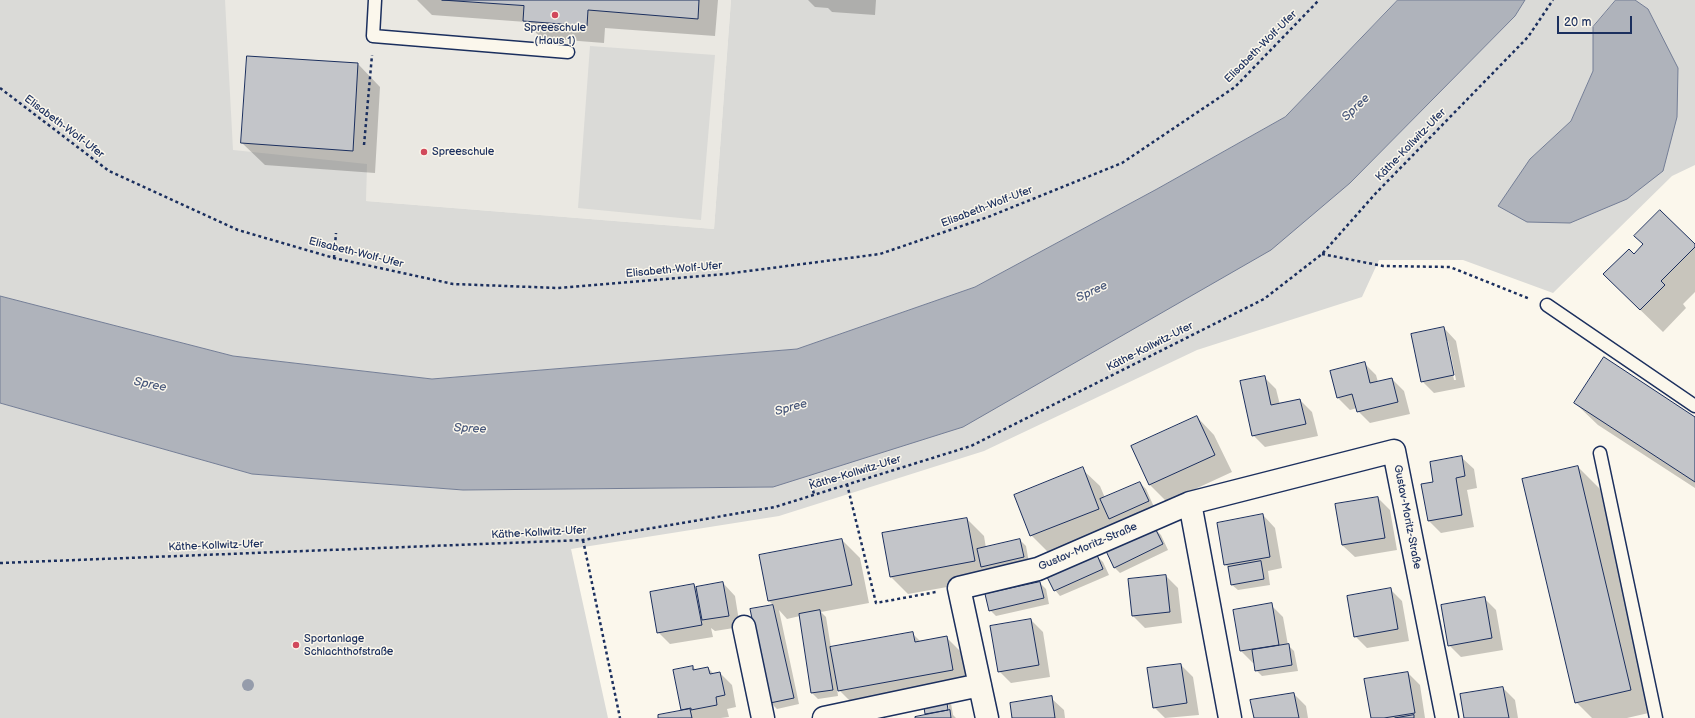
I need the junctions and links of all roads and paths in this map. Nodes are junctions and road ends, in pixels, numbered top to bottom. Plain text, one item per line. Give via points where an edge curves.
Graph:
1 (375, 0) edge
2 (1319, 0) edge
3 (1553, 0) edge
4 (373, 36) junction
5 (568, 52) dead end
6 (0, 88) edge
7 (364, 145) dead end
8 (336, 232) dead end
9 (1322, 254) junction
10 (334, 258) junction
11 (1547, 305) joint
12 (1695, 406) edge
13 (1600, 453) dead end
14 (810, 479) dead end
15 (847, 484) junction
16 (814, 494) junction
17 (1190, 503) junction
18 (583, 540) junction
19 (0, 563) edge
20 (958, 588) junction
21 (744, 628) dead end
22 (980, 685) junction
23 (620, 718) edge
24 (763, 718) edge
25 (824, 718) edge
26 (987, 718) edge
27 (1230, 718) edge
28 (1447, 718) edge
29 (1656, 718) edge

1 - 4 lane
2 - 10 path, Elisabeth-Wolf-Ufer via 1235,87 1122,163 988,217 880,254 725,274 558,288 453,284
3 - 9 path, Käthe-Kollwitz-Ufer via 1528,37 1376,193
4 - 5 lane
4 - 7 path
6 - 10 path, Elisabeth-Wolf-Ufer via 109,171 238,230
8 - 10 path
9 - 11 path via 1383,266 1450,267
9 - 15 path, Käthe-Kollwitz-Ufer via 1264,299 971,446
11 - 12 lane
13 - 29 lane
14 - 16 path
15 - 16 path, Käthe-Kollwitz-Ufer
15 - 20 path via 876,603
16 - 18 path, Käthe-Kollwitz-Ufer via 775,507
17 - 20 street, Gustav-Moritz-Straße via 1038,569
17 - 27 street
17 - 28 street, Gustav-Moritz-Straße via 1394,451
18 - 19 path, Käthe-Kollwitz-Ufer
18 - 23 path
20 - 22 street
21 - 24 street
22 - 25 street
22 - 26 street

